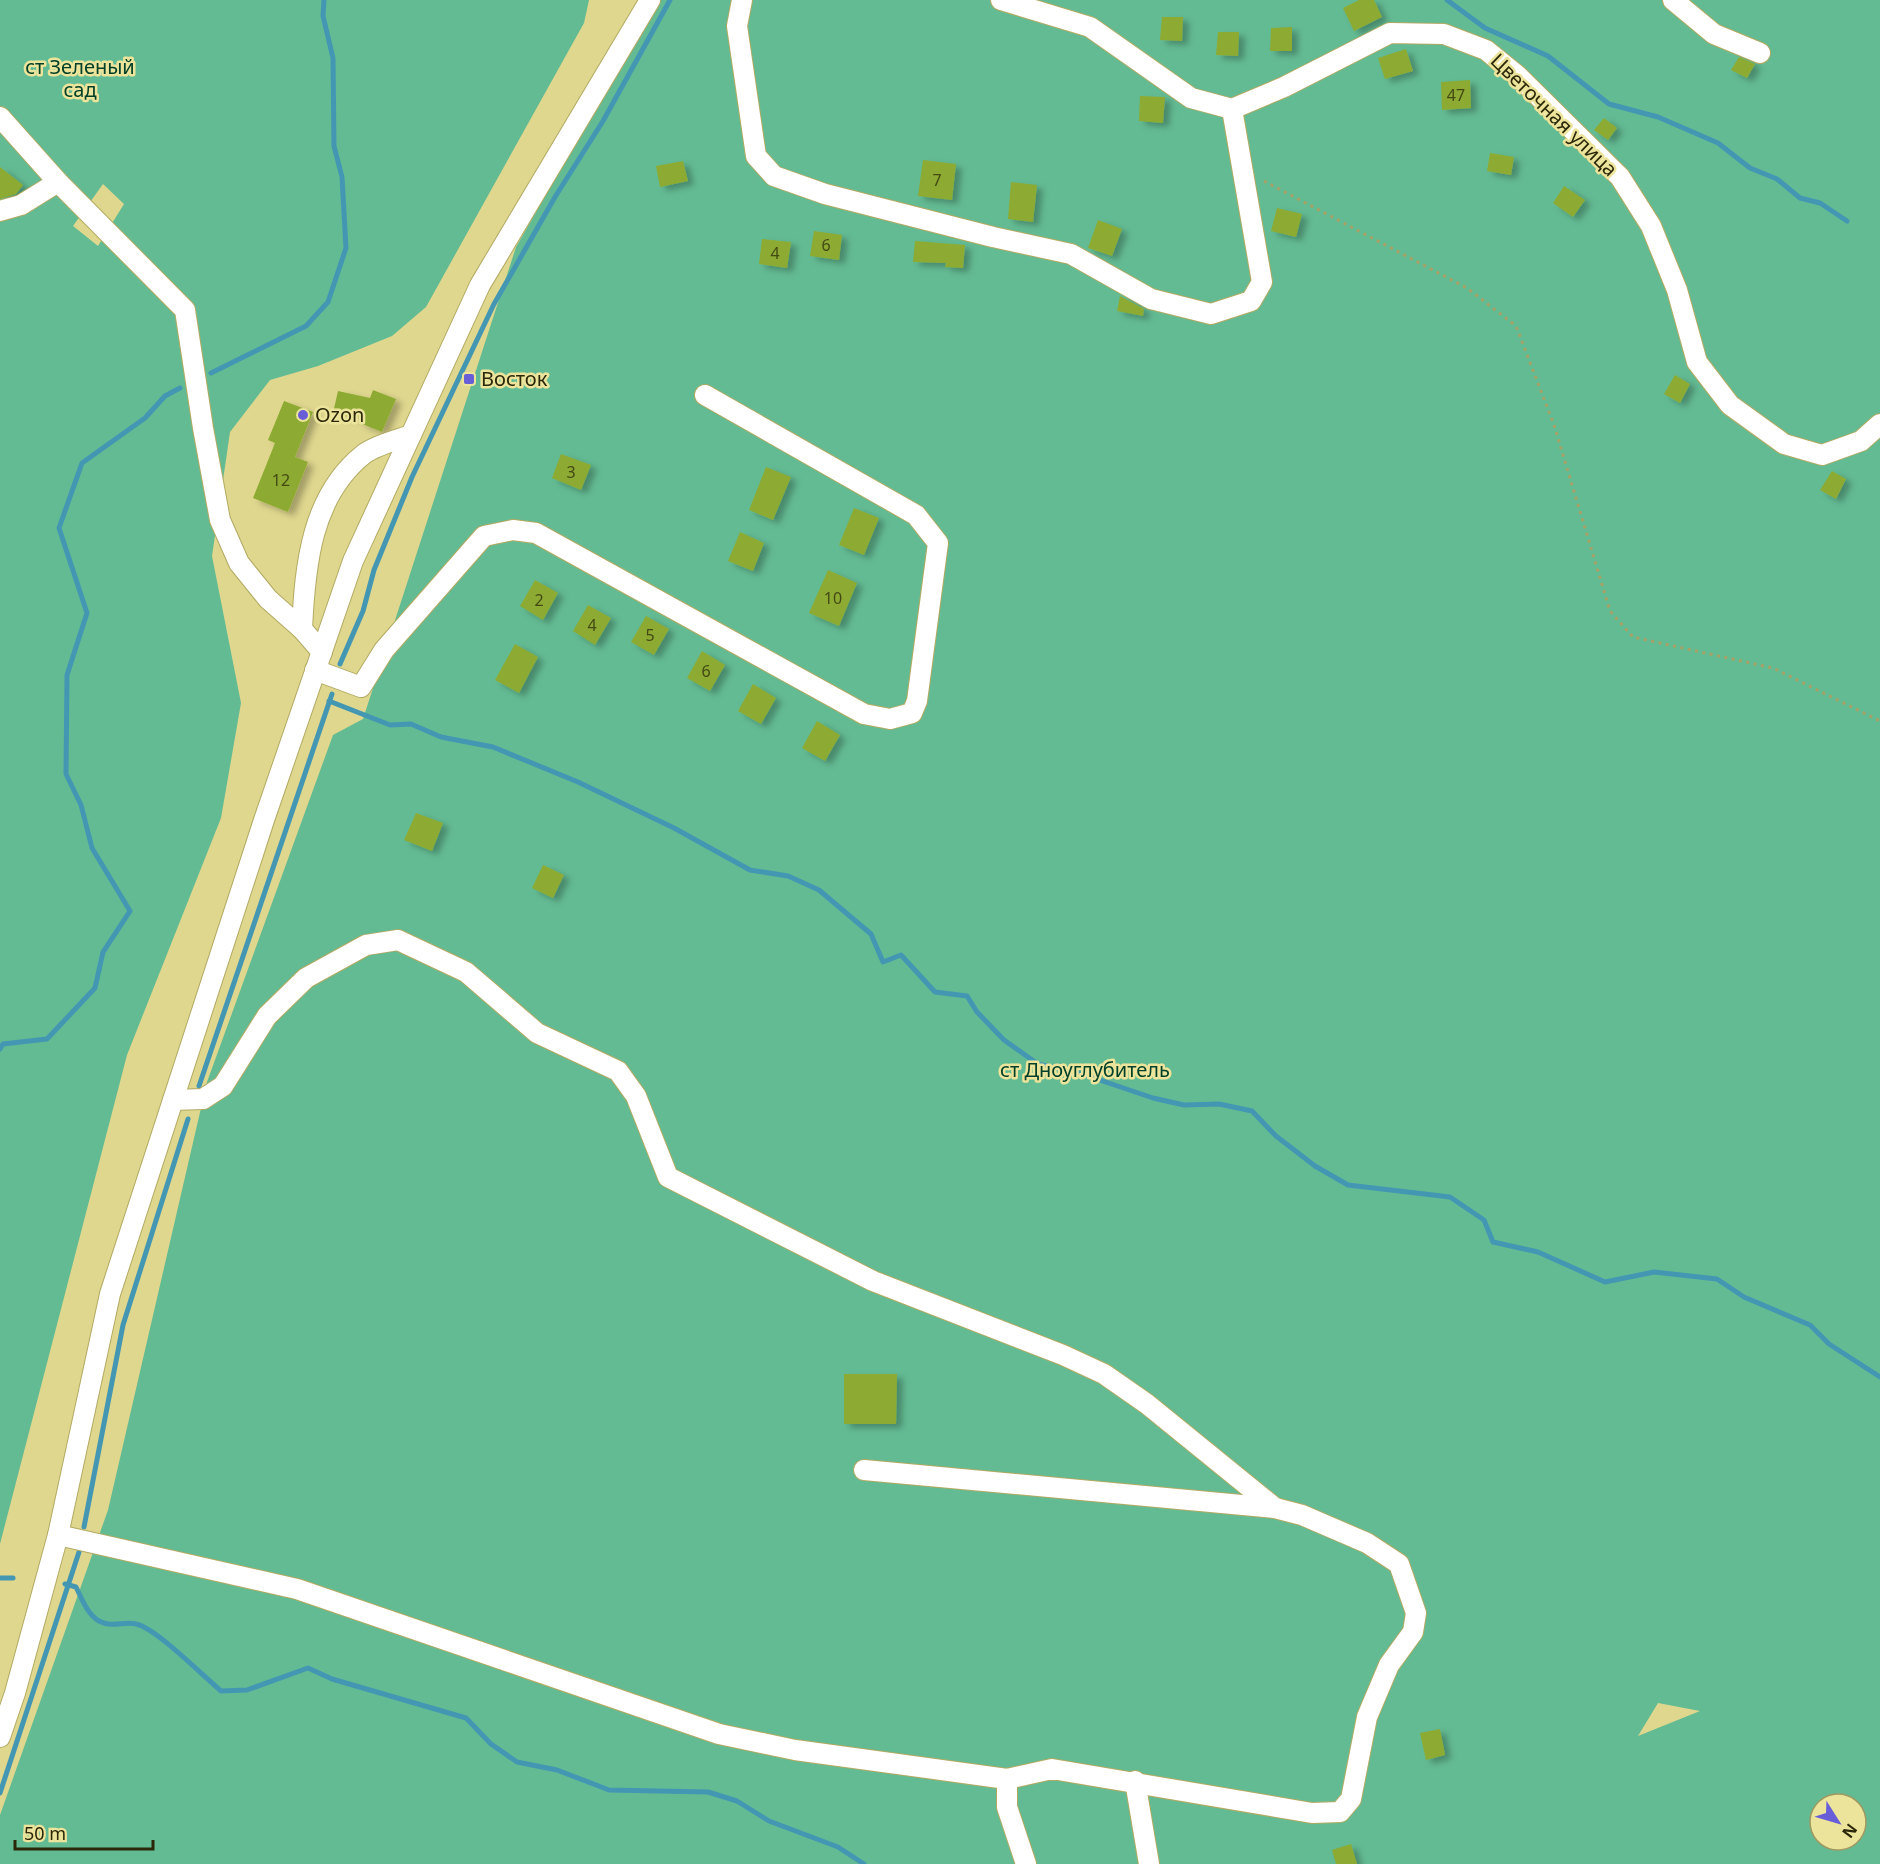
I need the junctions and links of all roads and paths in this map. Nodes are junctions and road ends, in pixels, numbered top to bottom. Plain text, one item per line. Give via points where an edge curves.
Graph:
1 (651, 0) edge
2 (742, 0) edge
3 (1001, 0) edge
4 (1673, 0) edge
5 (1760, 53) dead end
6 (1232, 109) junction
7 (0, 117) edge
8 (1243, 170) junction
9 (58, 182) junction
10 (0, 211) edge
11 (705, 395) dead end
12 (1880, 424) edge
13 (411, 435) junction
14 (302, 629) junction
15 (319, 661) junction
16 (1880, 721) edge
17 (173, 1100) junction
18 (864, 1470) dead end
19 (1275, 1508) junction
20 (57, 1535) junction
21 (0, 1737) edge
22 (1007, 1779) junction
23 (1135, 1781) junction
24 (1026, 1864) edge
25 (1149, 1864) edge

1 - 13 street via 480,285
2 - 8 street via 737,26 756,156 774,176 825,194 1071,254 1151,299 1211,314 1251,301 1262,282
3 - 6 street via 1090,27 1191,98
4 - 5 street via 1713,34
6 - 8 street
6 - 12 street, Цветочная улица via 1390,33 1444,34 1486,50 1518,76 1620,177 1651,226 1677,290 1697,362 1730,405 1784,444 1822,455 1861,441
7 - 9 street
8 - 16 path via 1467,288 1516,326 1554,425 1610,611 1633,637 1773,668
9 - 10 street via 21,205
9 - 14 street via 186,310 220,520 238,563 268,599
11 - 15 street via 916,515 938,543 917,701 912,712 890,719 864,714 536,533 513,530 484,536 384,650 361,687
13 - 14 street via 365,453 322,508 304,583
13 - 15 street via 353,561
14 - 15 street
15 - 17 street
17 - 19 street via 203,1099 223,1086 267,1016 306,978 366,945 398,940 466,972 537,1033 618,1071 636,1096 668,1177 873,1281 1104,1374
17 - 20 street via 110,1294
18 - 19 street
19 - 23 street via 1302,1515 1367,1543 1400,1564 1416,1613 1413,1632 1389,1665 1367,1717 1351,1799 1340,1812 1312,1813
20 - 21 street
20 - 22 street via 297,1589 718,1734 795,1750
22 - 23 street via 1052,1769
22 - 24 street via 1007,1807
23 - 25 street

